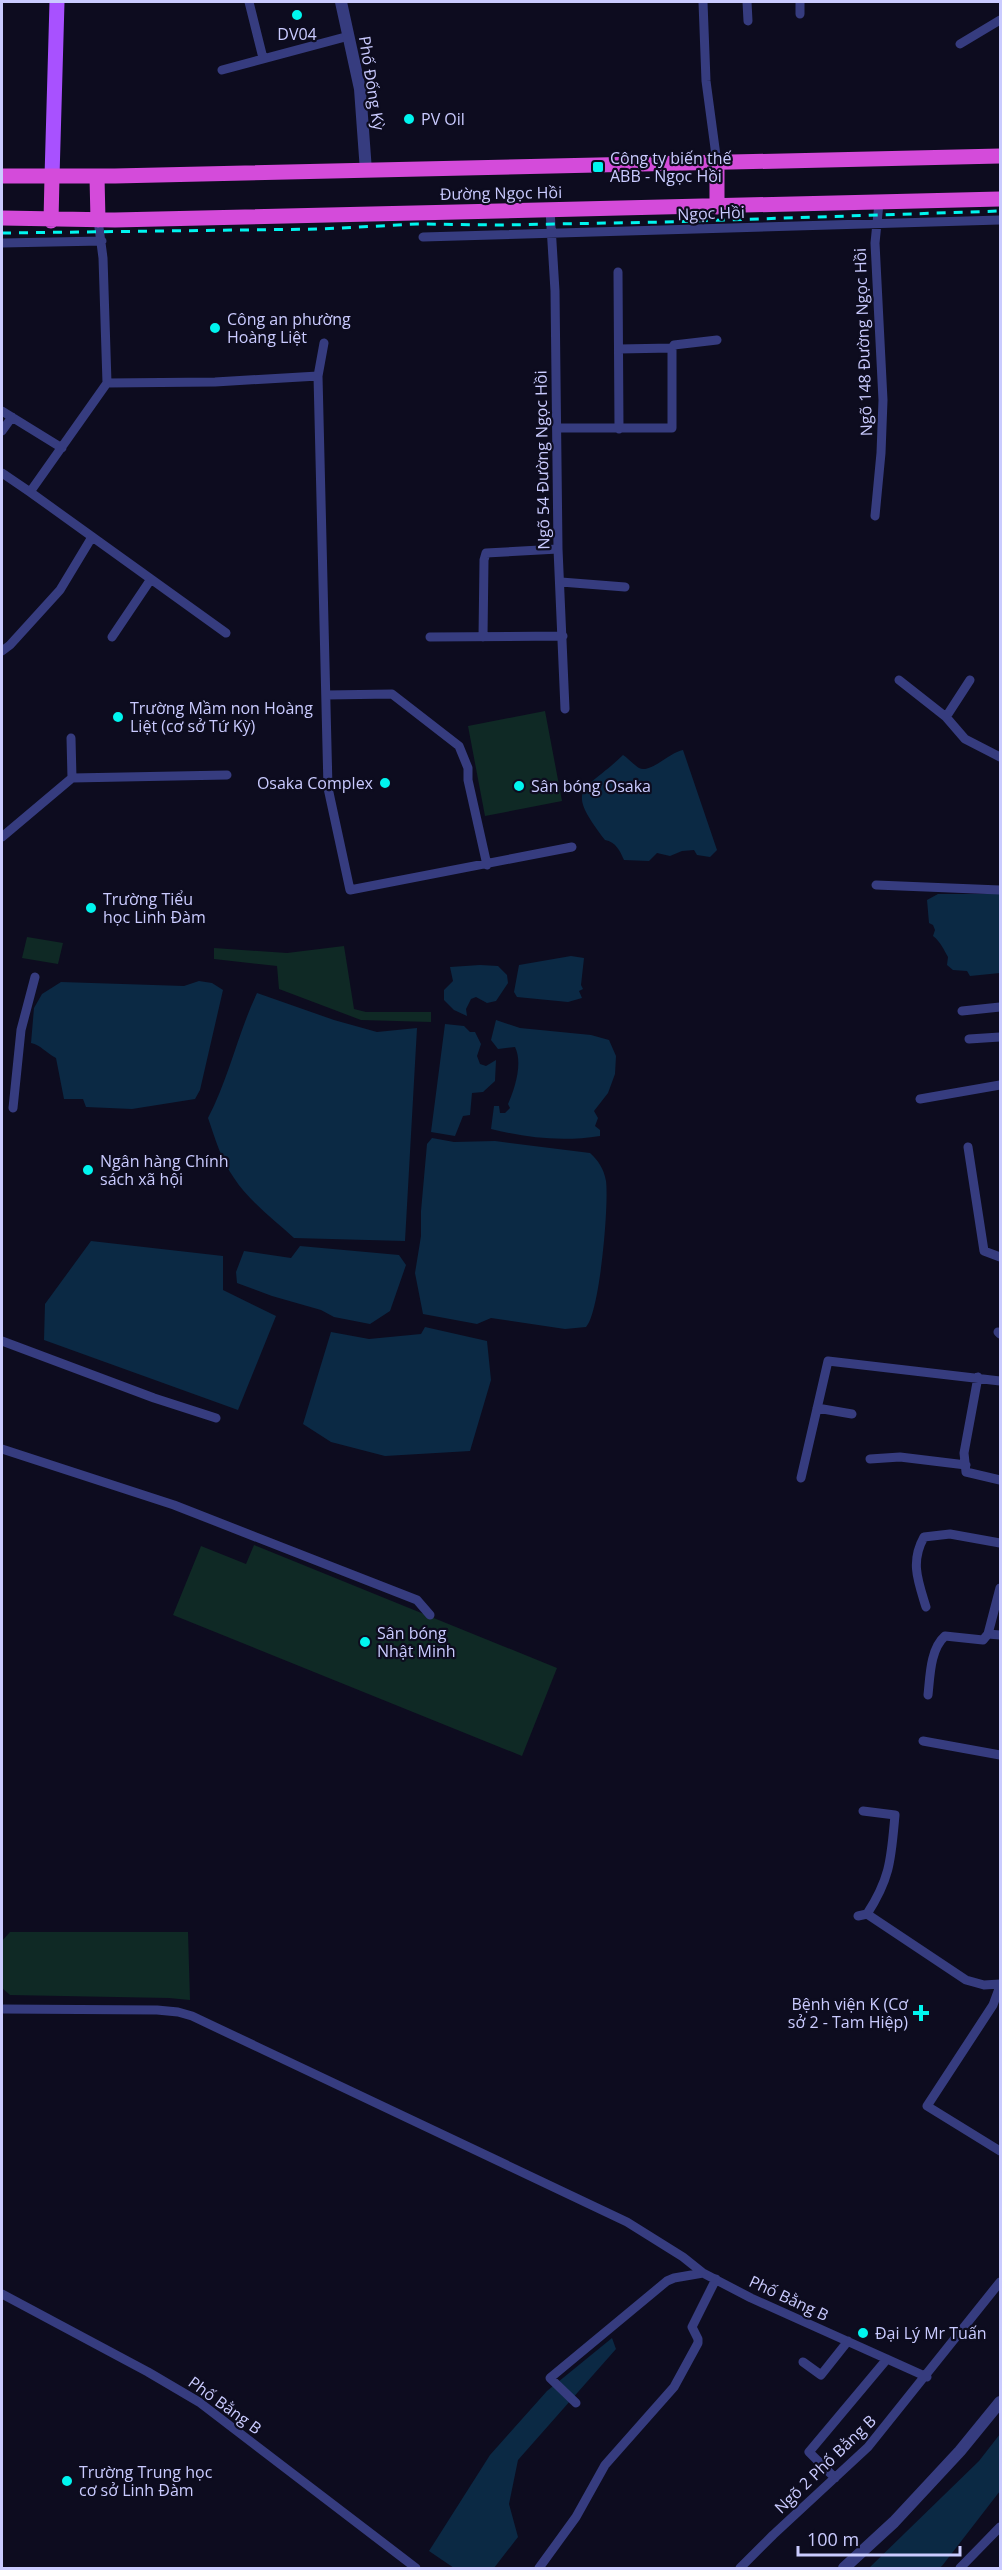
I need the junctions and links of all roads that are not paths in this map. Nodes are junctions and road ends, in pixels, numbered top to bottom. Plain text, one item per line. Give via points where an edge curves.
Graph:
1 (57, 2) edge
2 (249, 2) edge
3 (341, 2) edge
4 (703, 2) edge
5 (747, 2) edge
6 (800, 2) edge
7 (800, 14) dead end
8 (1000, 20) edge
9 (748, 21) dead end
10 (349, 36) junction
11 (960, 44) dead end
12 (263, 58) junction
13 (222, 70) dead end
14 (1000, 156) edge
15 (717, 163) junction
16 (366, 171) junction
17 (2, 176) edge
18 (52, 177) junction
19 (97, 177) junction
20 (1000, 200) edge
21 (879, 203) junction
22 (717, 207) junction
23 (550, 210) junction
24 (2, 218) edge
25 (98, 220) junction
26 (1000, 220) edge
27 (51, 221) junction
28 (876, 223) junction
29 (553, 234) junction
30 (423, 237) dead end
31 (102, 241) junction
32 (2, 243) edge
33 (618, 272) dead end
34 (717, 340) dead end
35 (324, 343) dead end
36 (672, 348) junction
37 (619, 349) junction
38 (318, 376) junction
39 (107, 383) junction
40 (5, 414) edge
41 (558, 428) junction
42 (619, 429) junction
43 (2, 431) edge
44 (62, 448) junction
45 (2, 473) edge
46 (27, 490) junction
47 (874, 516) dead end
48 (92, 537) junction
49 (558, 549) junction
50 (151, 579) junction
51 (561, 582) junction
52 (625, 587) dead end
53 (226, 633) dead end
54 (112, 636) dead end
55 (563, 636) junction
56 (430, 637) dead end
57 (483, 637) junction
58 (2, 651) edge
59 (899, 680) dead end
60 (970, 680) dead end
61 (327, 695) junction
62 (565, 709) dead end
63 (946, 717) junction
64 (71, 738) dead end
65 (1000, 757) edge
66 (227, 775) dead end
67 (72, 778) junction
68 (2, 837) edge
69 (572, 847) dead end
70 (487, 865) junction
71 (876, 885) dead end
72 (1000, 890) edge
73 (35, 977) dead end
74 (1000, 1007) edge
75 (962, 1011) dead end
76 (1000, 1037) edge
77 (969, 1040) dead end
78 (1000, 1085) edge
79 (920, 1099) dead end
80 (12, 1108) dead end
81 (968, 1148) dead end
82 (1000, 1257) edge
83 (2, 1341) edge
84 (978, 1377) junction
85 (1000, 1381) edge
86 (817, 1408) junction
87 (852, 1414) dead end
88 (216, 1418) dead end
89 (2, 1449) edge
90 (870, 1459) dead end
91 (966, 1465) junction
92 (801, 1478) dead end
93 (1000, 1480) edge
94 (1000, 1543) edge
95 (1000, 1588) edge
96 (926, 1607) dead end
97 (430, 1616) dead end
98 (988, 1634) junction
99 (1000, 1635) edge
100 (928, 1695) dead end
101 (923, 1741) dead end
102 (1000, 1755) edge
103 (863, 1811) dead end
104 (1000, 1985) edge
105 (2, 2009) edge
106 (1000, 2151) edge
107 (703, 2273) junction
108 (716, 2279) junction
109 (1000, 2282) edge
110 (2, 2294) edge
111 (848, 2341) junction
112 (887, 2359) junction
113 (803, 2362) dead end
114 (927, 2377) junction
115 (575, 2402) dead end
116 (1000, 2402) edge
117 (835, 2478) junction
118 (1000, 2527) edge
119 (414, 2568) edge
120 (539, 2568) edge
121 (741, 2568) edge
122 (844, 2568) edge
123 (960, 2568) edge

1 - 18 main road
2 - 12 street
3 - 10 street, Phố Đống Kỳ
4 - 15 street via 706,81
5 - 9 street
6 - 7 street
8 - 11 street
10 - 12 street
10 - 16 street, Phố Đống Kỳ via 360,89
12 - 13 street
14 - 15 highway, Đường Ngọc Hồi
15 - 16 highway, Đường Ngọc Hồi
15 - 22 highway
16 - 19 highway, Đường Ngọc Hồi
17 - 18 highway, Đường Ngọc Hồi
18 - 19 highway, Đường Ngọc Hồi
18 - 27 highway
19 - 25 highway
20 - 21 highway, Đường Ngọc Hồi
21 - 22 highway, Đường Ngọc Hồi
21 - 28 street, Ngõ 148 Đường Ngọc Hồi
22 - 23 highway, Đường Ngọc Hồi
23 - 25 highway, Đường Ngọc Hồi
23 - 29 street, Ngõ 54 Đường Ngọc Hồi
24 - 27 highway, Đường Ngọc Hồi
25 - 27 highway, Đường Ngọc Hồi
25 - 31 street
26 - 28 street, Ngọc Hồi
28 - 29 street, Ngọc Hồi
28 - 47 street, Ngõ 148 Đường Ngọc Hồi via 883,400
29 - 30 street, Ngọc Hồi
29 - 41 street, Ngõ 54 Đường Ngọc Hồi
31 - 32 street
31 - 39 street
33 - 37 street
34 - 36 street
35 - 38 street
36 - 37 street
36 - 42 street via 672,428
37 - 42 street
38 - 39 street
38 - 61 street
39 - 44 street
40 - 43 street
40 - 44 street
41 - 42 street
41 - 49 street, Ngõ 54 Đường Ngọc Hồi
44 - 46 street
45 - 46 street
46 - 48 street
48 - 50 street
48 - 58 street via 60,590
49 - 51 street, Ngõ 54 Đường Ngọc Hồi
49 - 57 street via 486,553
50 - 53 street
50 - 54 street
51 - 52 street
51 - 55 street, Ngõ 54 Đường Ngọc Hồi
55 - 57 street
55 - 62 street, Ngõ 54 Đường Ngọc Hồi
56 - 57 street
59 - 63 street
60 - 63 street
61 - 70 street via 392,694 459,746 468,768
61 - 70 street via 328,788 350,890
63 - 65 street via 965,739
64 - 67 street
66 - 67 street
67 - 68 street
69 - 70 street
71 - 72 street
73 - 80 street via 21,1030
74 - 75 street
76 - 77 street
78 - 79 street
81 - 82 street via 984,1251
83 - 88 street
84 - 85 street
84 - 86 street via 828,1360
84 - 91 street via 964,1453
86 - 87 street
86 - 92 street
89 - 97 street via 174,1504 417,1600
90 - 91 street via 900,1457
91 - 93 street via 966,1472
94 - 96 street via 950,1534 924,1537 915,1571
95 - 98 street
98 - 99 street
98 - 100 street via 983,1640 945,1636 940,1640 931,1665
101 - 102 street
103 - 104 street via 895,1815 887,1878 882,1892 862,1915 966,1980
104 - 106 street via 993,2005 927,2106
105 - 107 street, Phố Bằng B via 157,2010 192,2016 627,2222
107 - 108 street, Phố Bằng B
107 - 115 street via 667,2281 552,2380
108 - 111 street, Phố Bằng B
108 - 120 street via 692,2326 698,2343 674,2387 605,2465 576,2517
109 - 114 street
110 - 119 street, Phố Bằng B via 199,2402
111 - 112 street, Phố Bằng B
111 - 113 street via 821,2375
112 - 114 street, Phố Bằng B
112 - 117 street via 809,2452
114 - 117 street, Ngõ 2 Phố Bằng B via 868,2447
116 - 122 street via 894,2522
117 - 121 street, Ngõ 2 Phố Bằng B
118 - 123 street

